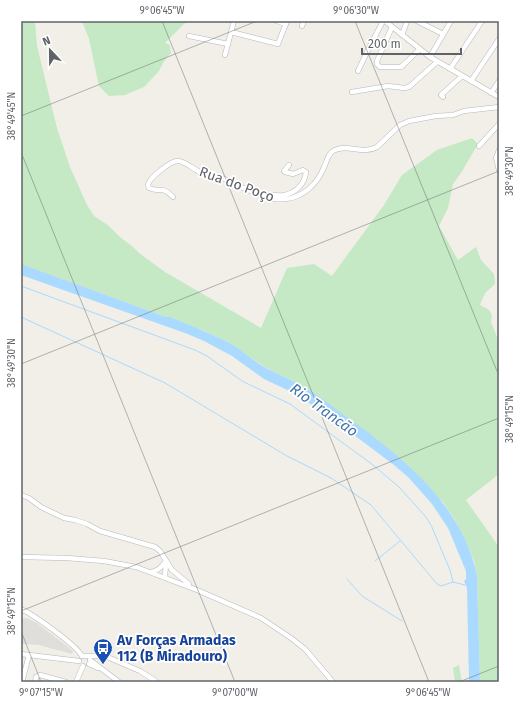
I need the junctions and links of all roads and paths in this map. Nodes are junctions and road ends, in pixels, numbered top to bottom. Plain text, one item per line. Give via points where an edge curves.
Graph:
1 (234, 21) edge
2 (277, 21) edge
3 (304, 21) edge
4 (384, 21) edge
5 (407, 21) edge
6 (417, 21) edge
7 (451, 21) edge
8 (482, 21) edge
9 (287, 22) edge
10 (302, 26) dead end
11 (405, 26) junction
12 (393, 28) junction
13 (231, 32) junction
14 (443, 34) junction
15 (402, 35) junction
16 (188, 36) dead end
17 (499, 39) edge
18 (228, 44) junction
19 (419, 50) junction
20 (225, 55) dead end
21 (430, 58) junction
22 (437, 62) junction
23 (450, 69) junction
24 (358, 71) dead end
25 (462, 76) junction
26 (499, 81) edge
27 (471, 82) junction
28 (352, 92) dead end
29 (491, 93) junction
30 (443, 97) dead end
31 (499, 98) edge
32 (498, 106) edge
33 (499, 124) edge
34 (479, 146) dead end
35 (499, 150) edge
36 (289, 165) dead end
37 (499, 170) edge
38 (173, 197) dead end
39 (270, 198) junction
40 (21, 496) edge
41 (21, 557) edge
42 (166, 561) junction
43 (151, 572) junction
44 (165, 577) junction
45 (197, 590) junction
46 (21, 609) edge
47 (21, 654) edge
48 (29, 655) junction
49 (82, 656) junction
50 (89, 660) junction
51 (79, 661) junction
52 (83, 666) junction
53 (61, 681) edge
54 (79, 681) edge
55 (22, 682) edge
56 (35, 682) edge
57 (66, 682) edge
58 (119, 682) edge
59 (157, 682) edge
60 (333, 682) edge

1 - 13 street
2 - 9 street
3 - 10 street
4 - 12 street
4 - 24 street
5 - 11 street
6 - 14 street
7 - 14 street
8 - 23 street
9 - 13 street via 278,44
11 - 12 street
11 - 15 street
12 - 15 street
12 - 19 street via 376,60 380,67 401,67
13 - 18 street
14 - 21 street
15 - 19 street
16 - 18 street
17 - 27 street
18 - 20 street
19 - 21 street
21 - 22 street
22 - 23 street
22 - 28 street via 409,87 388,86
23 - 25 street
25 - 27 street
25 - 30 street via 441,95
26 - 29 street
27 - 29 street
29 - 31 street
32 - 39 street, Rua do Poço via 409,121 400,125 373,150 333,151 314,185 301,194 287,199
33 - 34 street
35 - 37 street via 496,158
36 - 39 street via 285,172 306,172 302,185 291,193 272,195
38 - 39 street, Rua do Poço via 167,191 152,189 148,185 151,179 177,161
40 - 42 street via 64,518 155,547
41 - 43 street via 104,561
42 - 43 street via 158,570
42 - 44 street
42 - 45 street via 181,579
43 - 44 street
44 - 45 street
45 - 60 street via 261,618 305,649
46 - 49 street via 43,622
47 - 48 street
48 - 51 street
48 - 55 street
49 - 50 street via 85,655
49 - 51 street
50 - 52 street
50 - 58 street
50 - 59 street via 93,655 105,656 140,671
51 - 52 street
52 - 54 street
53 - 56 street via 40,674
53 - 57 street

